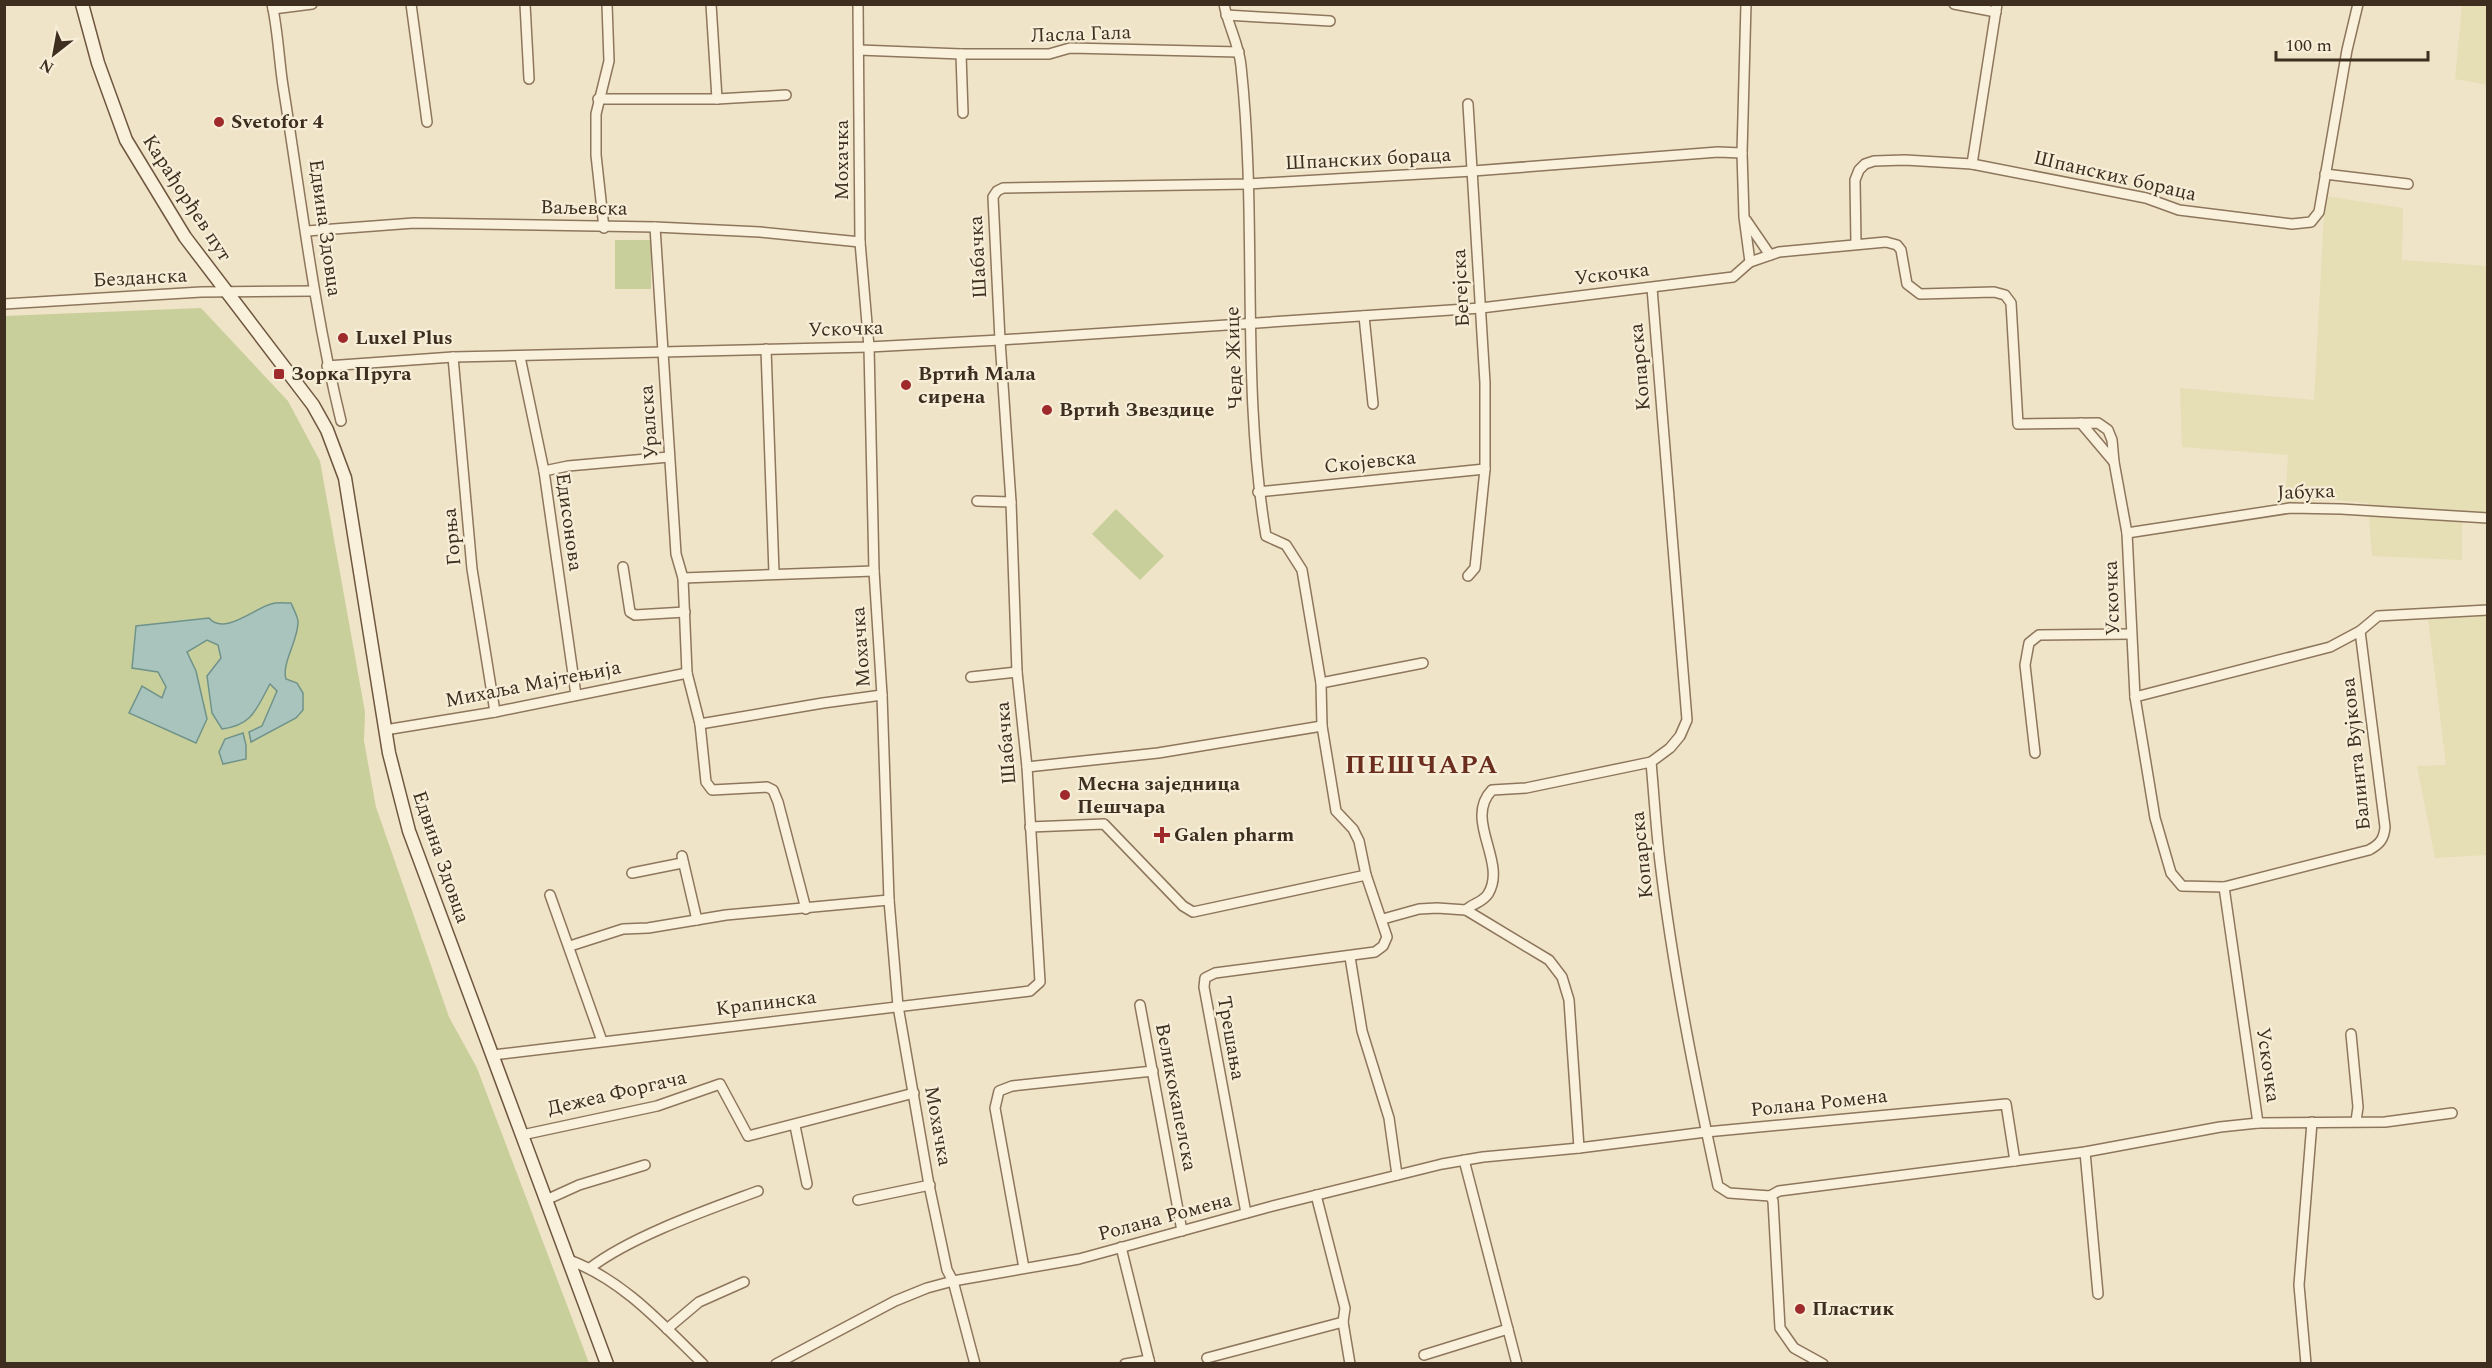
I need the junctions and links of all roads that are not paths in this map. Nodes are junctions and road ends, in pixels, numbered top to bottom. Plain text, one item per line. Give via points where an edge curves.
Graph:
1 (82, 4) edge
2 (312, 4) edge
3 (411, 4) edge
4 (525, 4) edge
5 (607, 4) edge
6 (711, 4) edge
7 (858, 4) edge
8 (1224, 4) edge
9 (1746, 4) edge
10 (1954, 4) edge
11 (2358, 4) edge
12 (273, 7) edge
13 (1997, 8) edge
14 (1226, 15) junction
15 (1330, 21) dead end
16 (859, 50) junction
17 (1239, 52) junction
18 (961, 54) junction
19 (529, 79) dead end
20 (786, 95) dead end
21 (598, 99) junction
22 (717, 99) junction
23 (1468, 104) dead end
24 (963, 113) dead end
25 (427, 122) dead end
26 (1742, 153) junction
27 (1972, 164) junction
28 (1473, 171) junction
29 (2325, 174) junction
30 (1248, 184) junction
31 (2408, 184) dead end
32 (997, 191) joint
33 (1744, 217) junction
34 (655, 227) junction
35 (604, 228) junction
36 (307, 231) junction
37 (860, 242) junction
38 (1856, 244) junction
39 (1770, 255) junction
40 (1750, 262) junction
41 (1652, 288) junction
42 (224, 291) junction
43 (313, 291) junction
44 (4, 304) edge
45 (1481, 308) junction
46 (1364, 316) junction
47 (1251, 323) junction
48 (1000, 340) junction
49 (868, 347) junction
50 (766, 349) junction
51 (662, 351) junction
52 (453, 357) junction
53 (520, 357) junction
54 (327, 366) junction
55 (302, 390) joint
56 (1373, 404) dead end
57 (341, 421) dead end
58 (2081, 423) junction
59 (669, 457) junction
60 (2114, 462) junction
61 (1485, 469) junction
62 (543, 471) junction
63 (1258, 492) junction
64 (977, 501) dead end
65 (1011, 502) junction
66 (2487, 518) edge
67 (2127, 532) junction
68 (623, 567) dead end
69 (874, 571) junction
70 (774, 573) junction
71 (1468, 576) dead end
72 (683, 578) junction
73 (2487, 610) edge
74 (685, 612) junction
75 (2360, 630) junction
76 (2131, 634) junction
77 (1423, 663) dead end
78 (1017, 672) junction
79 (687, 674) junction
80 (971, 676) dead end
81 (1321, 683) junction
82 (576, 695) junction
83 (882, 695) junction
84 (2135, 697) junction
85 (495, 712) junction
86 (700, 724) junction
87 (1322, 726) junction
88 (385, 730) junction
89 (2035, 753) dead end
90 (1651, 762) junction
91 (1027, 767) junction
92 (1030, 827) junction
93 (632, 873) dead end
94 (1366, 875) junction
95 (2224, 887) junction
96 (550, 895) dead end
97 (889, 900) junction
98 (806, 909) junction
99 (1466, 910) junction
100 (1383, 919) junction
101 (697, 920) junction
102 (570, 946) junction
103 (1350, 957) junction
104 (1040, 982) joint
105 (1140, 1005) dead end
106 (898, 1006) junction
107 (2352, 1034) dead end
108 (602, 1041) junction
109 (493, 1055) junction
110 (1153, 1071) junction
111 (914, 1093) junction
112 (2452, 1113) dead end
113 (2356, 1121) junction
114 (2312, 1122) junction
115 (2258, 1123) junction
116 (795, 1126) junction
117 (1706, 1132) junction
118 (522, 1135) junction
119 (1579, 1149) junction
120 (2085, 1152) junction
121 (1464, 1160) junction
122 (2015, 1161) junction
123 (645, 1165) dead end
124 (1397, 1175) junction
125 (807, 1184) dead end
126 (930, 1185) junction
127 (758, 1191) dead end
128 (1316, 1195) junction
129 (1770, 1196) junction
130 (546, 1200) junction
131 (858, 1200) dead end
132 (1246, 1213) junction
133 (1182, 1231) junction
134 (1121, 1247) junction
135 (569, 1260) junction
136 (590, 1268) junction
137 (1024, 1268) junction
138 (953, 1281) junction
139 (744, 1282) dead end
140 (2098, 1294) dead end
141 (1343, 1322) junction
142 (667, 1329) junction
143 (1508, 1329) junction
144 (1424, 1355) dead end
145 (1207, 1358) dead end
146 (1150, 1362) edge
147 (607, 1364) edge
148 (703, 1364) edge
149 (776, 1364) edge
150 (975, 1364) edge
151 (1125, 1364) edge
152 (1350, 1364) edge
153 (1517, 1364) edge
154 (1823, 1364) edge
155 (2306, 1364) edge

1 - 42 main road, Карађорђев пут via 126,140 169,214
2 - 12 street
3 - 25 street
4 - 19 street
5 - 21 street via 609,61
6 - 22 street
7 - 16 street, Мохачка
8 - 14 street, Чеде Жице
9 - 26 street
10 - 13 street
11 - 29 street, Шпанских бораца
12 - 36 street, Едвина Здовца
13 - 27 street
14 - 15 street
14 - 17 street, Чеде Жице
16 - 18 street, Ласла Гала
16 - 37 street, Мохачка
17 - 18 street, Ласла Гала via 1070,48 1049,54
17 - 30 street, Чеде Жице
18 - 24 street
20 - 22 street
21 - 22 street
21 - 35 street via 596,155
23 - 28 street, Бегејска
26 - 28 street, Шпанских бораца via 1695,153
26 - 33 street
27 - 29 street, Шпанских бораца via 2146,198 2179,210 2292,224 2311,222 2319,212
27 - 38 street, Шпанских бораца via 1886,160 1862,166 1855,180
28 - 30 street, Шпанских бораца
28 - 45 street, Бегејска
29 - 31 street
30 - 32 street, Шпанских бораца
30 - 47 street, Чеде Жице
32 - 48 street, Шабачка via 993,197
33 - 39 street
33 - 40 street
34 - 35 street, Ваљевска
34 - 37 street, Ваљевска
34 - 51 street, Уралска
35 - 36 street, Ваљевска via 414,223
36 - 43 street, Едвина Здовца
37 - 49 street, Мохачка
38 - 39 street, Ускочка
38 - 58 street, Ускочка via 1897,244 1907,284 1920,294 2005,295 2011,303 2018,424
39 - 40 street, Ускочка
40 - 41 street, Ускочка via 1733,277
41 - 45 street, Ускочка
41 - 90 street, Копарска via 1687,720 1670,748
42 - 43 street, Безданска
42 - 44 street, Безданска
42 - 55 main road, Карађорђев пут
43 - 54 street, Едвина Здовца
45 - 46 street, Ускочка
45 - 61 street, Бегејска
46 - 47 street, Ускочка
46 - 56 street
47 - 48 street, Ускочка
47 - 63 street, Чеде Жице
48 - 49 street, Ускочка
48 - 65 street, Шабачка
49 - 50 street, Ускочка
49 - 69 street, Мохачка
50 - 51 street, Ускочка
50 - 70 street
51 - 53 street, Ускочка
51 - 59 street, Уралска
52 - 53 street, Ускочка
52 - 54 street, Ускочка
52 - 85 street, Горња via 472,569
53 - 62 street, Едисонова
54 - 57 street, Едвина Здовца
55 - 88 main road, Едвина Здовца via 327,430 345,478
58 - 60 street
58 - 60 street, Ускочка via 2098,423 2108,429
59 - 62 street
59 - 72 street, Уралска via 676,554
60 - 67 street, Ускочка
61 - 63 street, Скојевска
61 - 71 street, Бегејска via 1476,568
62 - 82 street, Едисонова
63 - 81 street, Чеде Жице via 1266,536 1286,545 1302,570
64 - 65 street
65 - 78 street, Шабачка
66 - 67 street, Јабука via 2290,508
67 - 76 street, Ускочка
68 - 74 street via 630,612
69 - 70 street
69 - 83 street, Мохачка
70 - 72 street
72 - 74 street, Уралска
73 - 75 street via 2378,616
74 - 79 street, Уралска
75 - 84 street via 2330,647
75 - 95 street, Балинта Вујкова via 2384,837 2369,850
76 - 84 street, Ускочка
76 - 89 street via 2039,635 2029,643 2025,665
77 - 81 street
78 - 80 street
78 - 91 street, Шабачка
79 - 82 street, Михаља Мајтењија
79 - 86 street, Уралска
81 - 87 street
82 - 85 street, Михаља Мајтењија
83 - 86 street
83 - 97 street, Мохачка
84 - 95 street, Ускочка via 2155,818 2171,873 2182,886
85 - 88 street, Михаља Мајтењија
86 - 98 street, Уралска via 705,782 712,790 773,790
87 - 91 street via 1158,753
87 - 94 street via 1336,811 1359,841
88 - 109 main road, Едвина Здовца via 409,831
90 - 99 street via 1526,788 1492,790 1482,813 1493,883 1484,900
90 - 117 street, Копарска via 1673,954
91 - 92 street, Шабачка
92 - 94 street via 1104,824 1193,912
92 - 104 street, Шабачка
93 - 101 street via 682,860
94 - 100 street
95 - 115 street, Ускочка
96 - 102 street
97 - 98 street
97 - 106 street, Мохачка
98 - 101 street
99 - 100 street via 1419,909
99 - 119 street via 1549,960 1562,977 1569,1000
100 - 103 street via 1387,937 1383,946 1375,952
101 - 102 street via 623,929
102 - 108 street
103 - 124 street via 1362,1031 1389,1118
103 - 132 street, Трешања via 1215,972 1205,978 1220,1082
104 - 106 street, Крапинска via 1030,991
105 - 110 street, Великокапелска
106 - 108 street, Крапинска
106 - 111 street, Мохачка
107 - 113 street
108 - 109 street, Крапинска
109 - 118 main road, Едвина Здовца
110 - 133 street, Великокапелска
110 - 137 street via 1012,1086 999,1091 995,1108
111 - 116 street, Дежеа Форгача
111 - 126 street, Мохачка
112 - 113 street via 2385,1122
113 - 114 street
114 - 115 street
114 - 155 street via 2299,1285
115 - 120 street
116 - 118 street, Дежеа Форгача via 748,1136 720,1083 657,1106
116 - 125 street
117 - 119 street, Ролана Ромена
117 - 122 street, Ролана Ромена via 2006,1104
117 - 129 street, Копарска via 1718,1186 1729,1193
118 - 130 main road, Едвина Здовца
119 - 121 street, Ролана Ромена
120 - 122 street
120 - 140 street
121 - 124 street, Ролана Ромена
121 - 143 street
122 - 129 street via 1779,1191
123 - 130 street via 579,1185
124 - 128 street, Ролана Ромена
126 - 131 street
126 - 138 street, Мохачка via 947,1270
127 - 136 street via 653,1234
128 - 132 street, Ролана Ромена
128 - 141 street via 1344,1308
129 - 154 street via 1776,1223 1780,1328 1794,1348
130 - 135 main road, Едвина Здовца
132 - 133 street, Ролана Ромена
133 - 134 street, Ролана Ромена
134 - 137 street, Ролана Ромена
134 - 146 street
135 - 136 street
135 - 147 main road, Едвина Здовца
136 - 142 street via 628,1293
137 - 138 street, Ролана Ромена
138 - 149 street, Ролана Ромена via 896,1300
138 - 150 street, Мохачка
139 - 142 street via 699,1302
141 - 145 street
141 - 152 street
142 - 148 street
143 - 144 street
143 - 153 street
146 - 151 street

